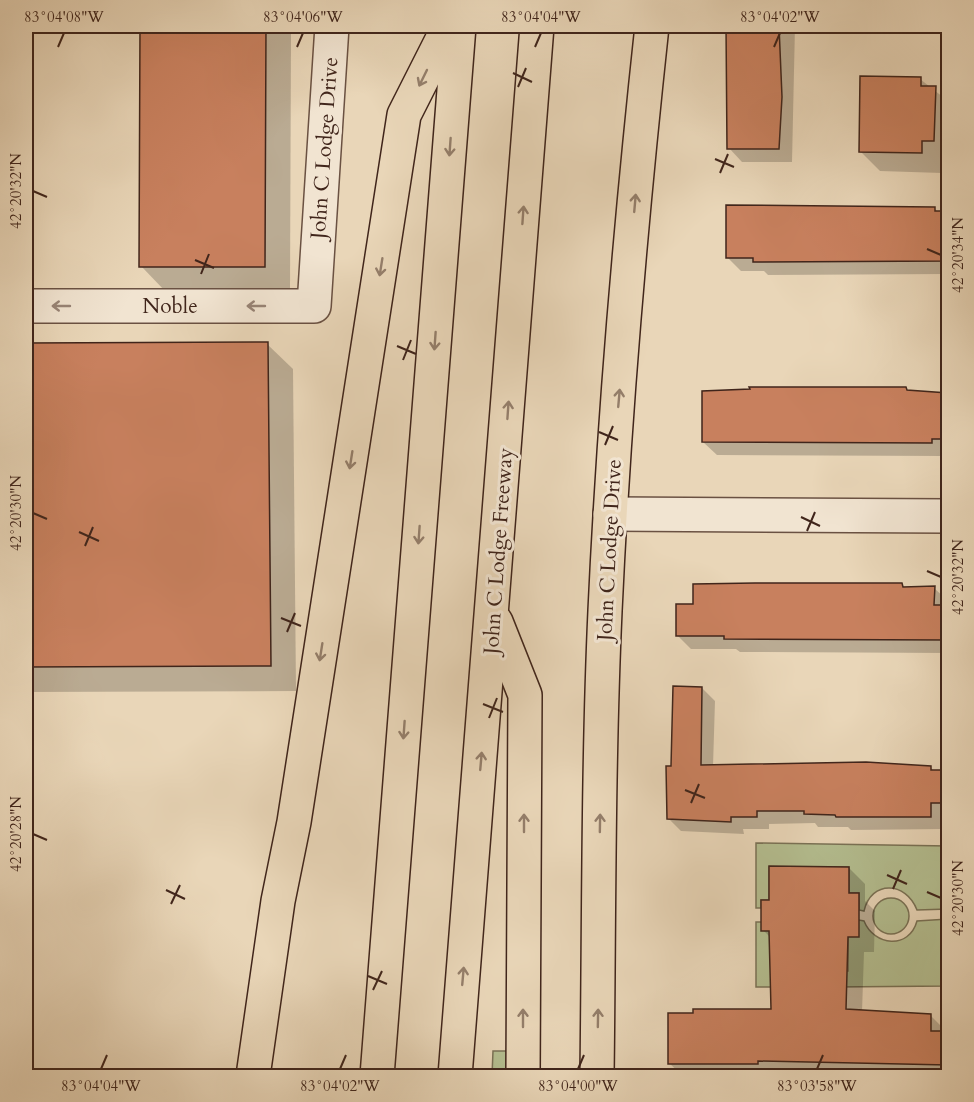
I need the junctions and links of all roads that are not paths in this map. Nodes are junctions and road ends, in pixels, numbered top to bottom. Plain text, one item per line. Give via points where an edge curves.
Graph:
1 (332, 26) edge
2 (448, 26) edge
3 (459, 26) edge
4 (537, 26) edge
5 (652, 26) edge
6 (26, 306) edge
7 (314, 306) joint
8 (610, 514) junction
9 (948, 516) edge
10 (493, 615) junction
11 (253, 1077) edge
12 (377, 1077) edge
13 (455, 1077) edge
14 (523, 1077) edge
15 (597, 1077) edge

1 - 7 street, John C Lodge Drive
2 -> 11 main road via 404,115
3 -> 12 main road
10 -> 4 main road, John C Lodge Freeway
8 -> 5 main road, John C Lodge Drive
7 -> 6 street, Noble
8 - 9 street
15 -> 8 main road, John C Lodge Drive via 600,738
13 -> 10 main road, John C Lodge Freeway
14 -> 10 main road via 525,694

